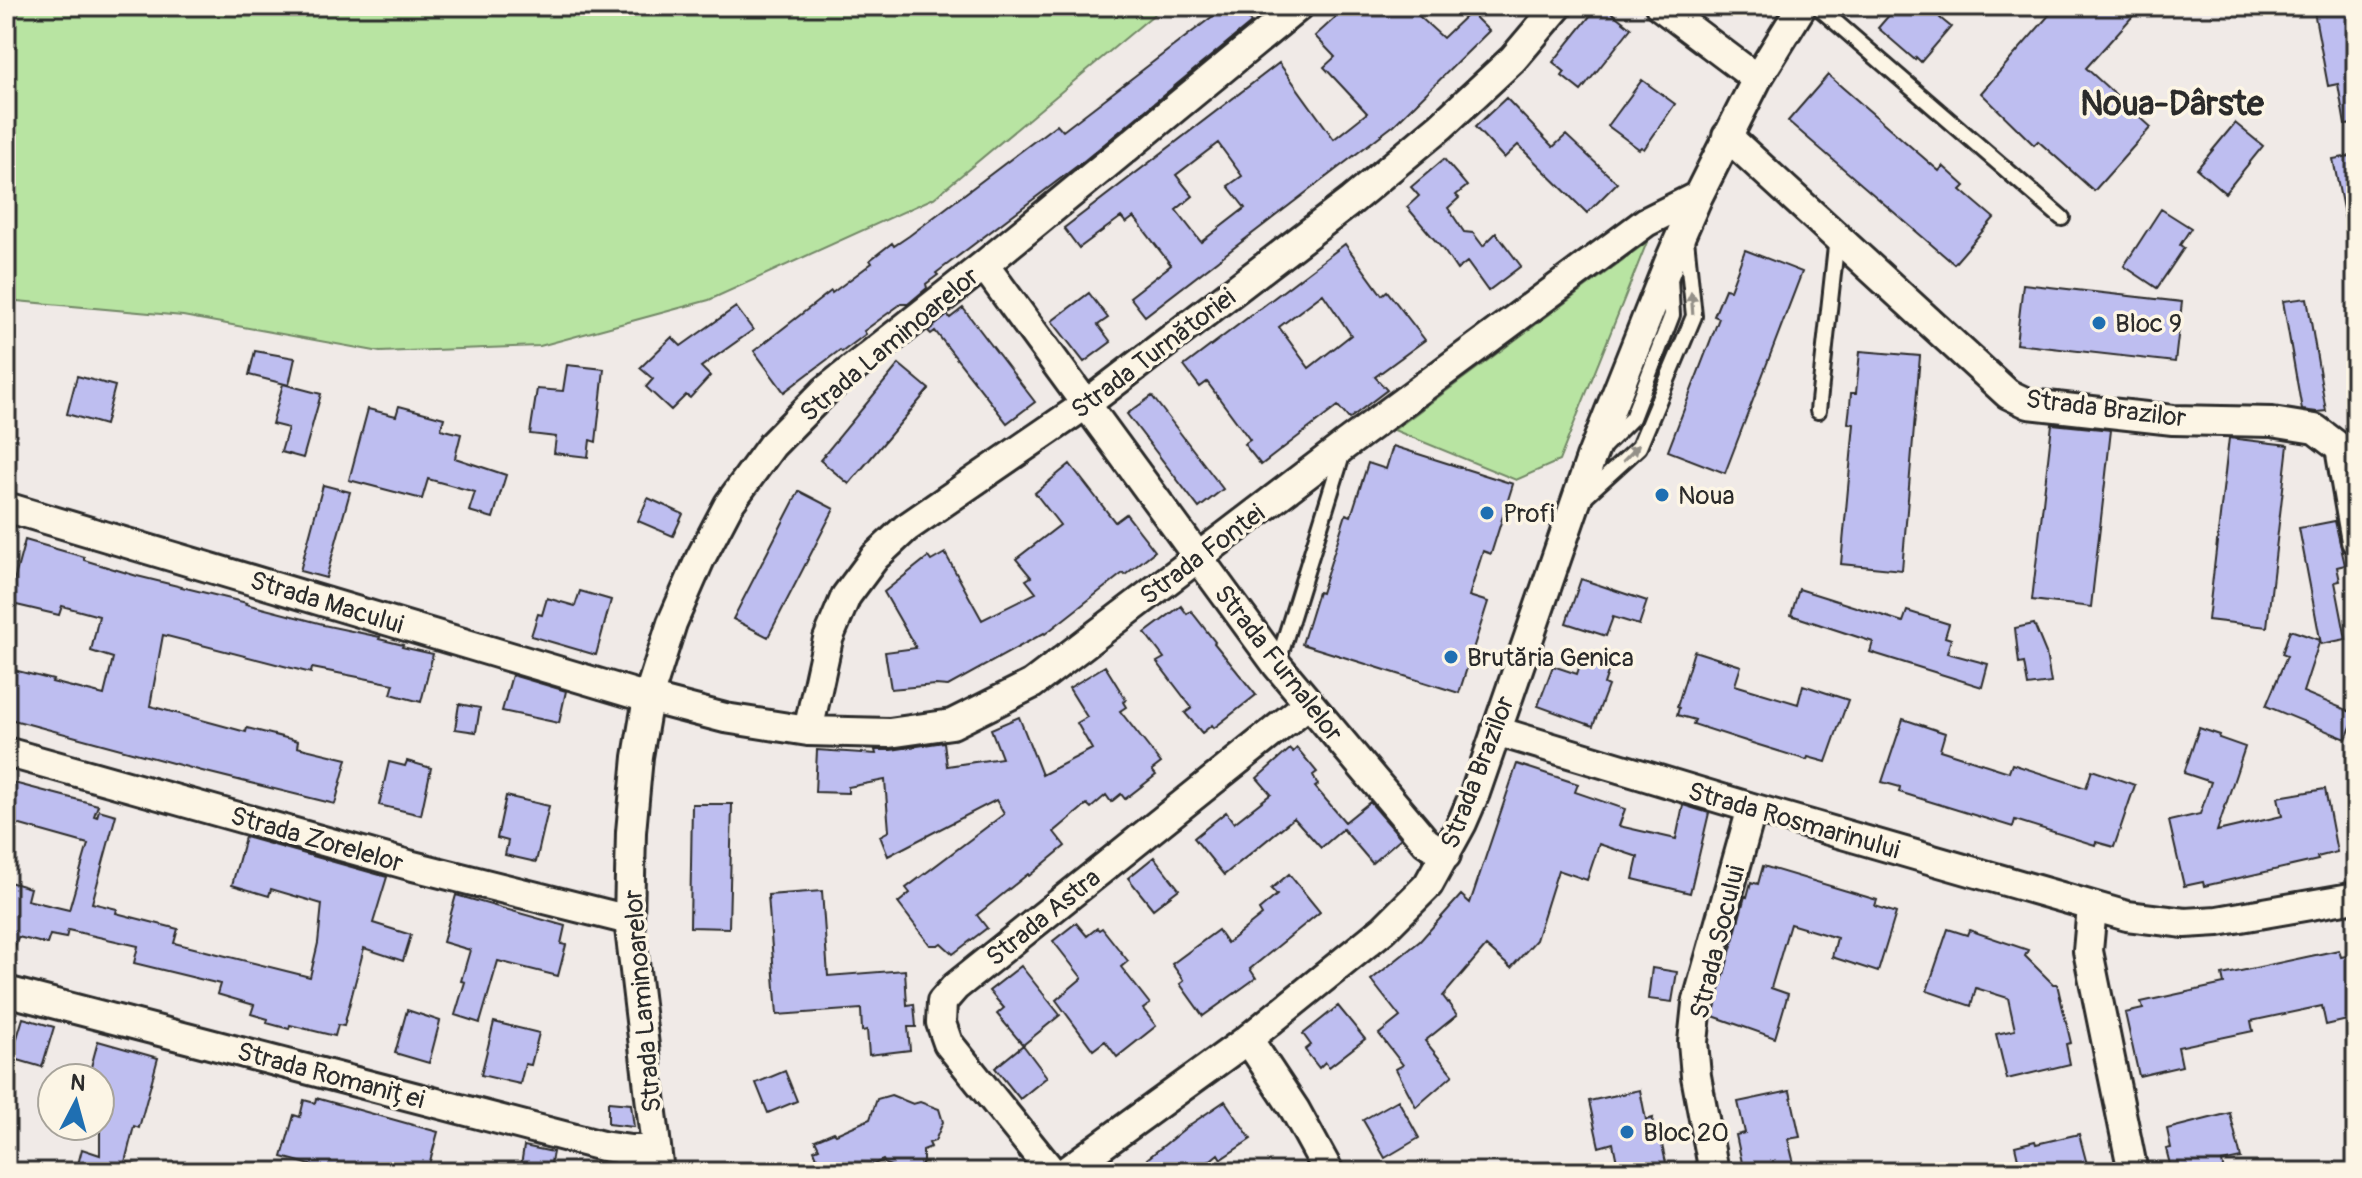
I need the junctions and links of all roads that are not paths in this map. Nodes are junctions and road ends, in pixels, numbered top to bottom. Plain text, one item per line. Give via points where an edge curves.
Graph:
1 (1299, 6) edge
2 (1558, 6) edge
3 (1660, 6) edge
4 (1802, 6) edge
5 (1817, 6) edge
6 (1757, 79) junction
7 (1727, 136) junction
8 (1698, 196) junction
9 (2062, 218) dead end
10 (1685, 225) junction
11 (1837, 237) junction
12 (984, 265) junction
13 (1085, 405) junction
14 (1818, 411) dead end
15 (1345, 445) junction
16 (1574, 506) junction
17 (6, 507) edge
18 (2356, 541) edge
19 (1197, 557) junction
20 (1277, 665) junction
21 (648, 698) junction
22 (1308, 704) junction
23 (808, 731) junction
24 (1496, 731) junction
25 (6, 752) edge
26 (1752, 808) junction
27 (1446, 855) junction
28 (2356, 897) edge
29 (2092, 907) junction
30 (629, 920) junction
31 (6, 991) edge
32 (1248, 1039) junction
33 (658, 1161) edge
34 (1052, 1172) edge
35 (1065, 1172) edge
36 (1329, 1172) edge
37 (1714, 1172) edge
38 (2133, 1172) edge

1 - 12 street, Strada Laminoarelor
2 - 13 street, Strada Turnătoriei via 1513,59 1441,126
3 - 6 street
4 - 6 street, Strada Brazilor
5 - 9 lane
6 - 7 street, Strada Brazilor
7 - 8 street, Strada Brazilor
7 - 11 street, Strada Brazilor
8 - 10 street, Strada Brazilor
8 - 15 street, Strada Fontei via 1646,222
10 - 16 street, Strada Brazilor
16 -> 10 lane via 1639,447 1694,316
11 - 14 lane
11 - 18 street, Strada Brazilor via 2008,394 2029,404 2315,429 2340,448
12 - 13 street, Strada Furnalelor
12 - 21 street, Strada Laminoarelor via 826,390 772,445 729,504 700,559
13 - 19 street, Strada Furnalelor
13 - 23 street, Strada Turnătoriei via 906,528 875,557 846,596 828,639
15 - 19 street, Strada Fontei
15 - 20 lane
16 - 24 street, Strada Brazilor
17 - 21 street, Strada Macului
19 - 20 street, Strada Furnalelor
19 - 23 street, Strada Fontei via 1032,684 952,724 889,733
20 - 22 street, Strada Furnalelor
21 - 23 street, Strada Fontei via 725,718
21 - 30 street, Strada Laminoarelor via 631,832
22 - 27 street, Strada Furnalelor via 1426,842
22 - 34 street, Strada Astra via 942,1002 941,1023 948,1043
24 - 26 street, Strada Rosmarinului
24 - 27 street, Strada Brazilor
25 - 30 street, Strada Zorelelor via 409,865
26 - 29 street, Strada Rosmarinului
26 - 37 street, Strada Socului via 1697,1004 1693,1042
27 - 32 street, Strada Brazilor via 1428,885 1392,921
28 - 29 street, Strada Rosmarinului via 2185,923
29 - 38 street via 2088,951
30 - 33 street, Strada Laminoarelor
31 - 33 street, Strada Romaniței
32 - 35 street, Strada Brazilor
32 - 36 street

